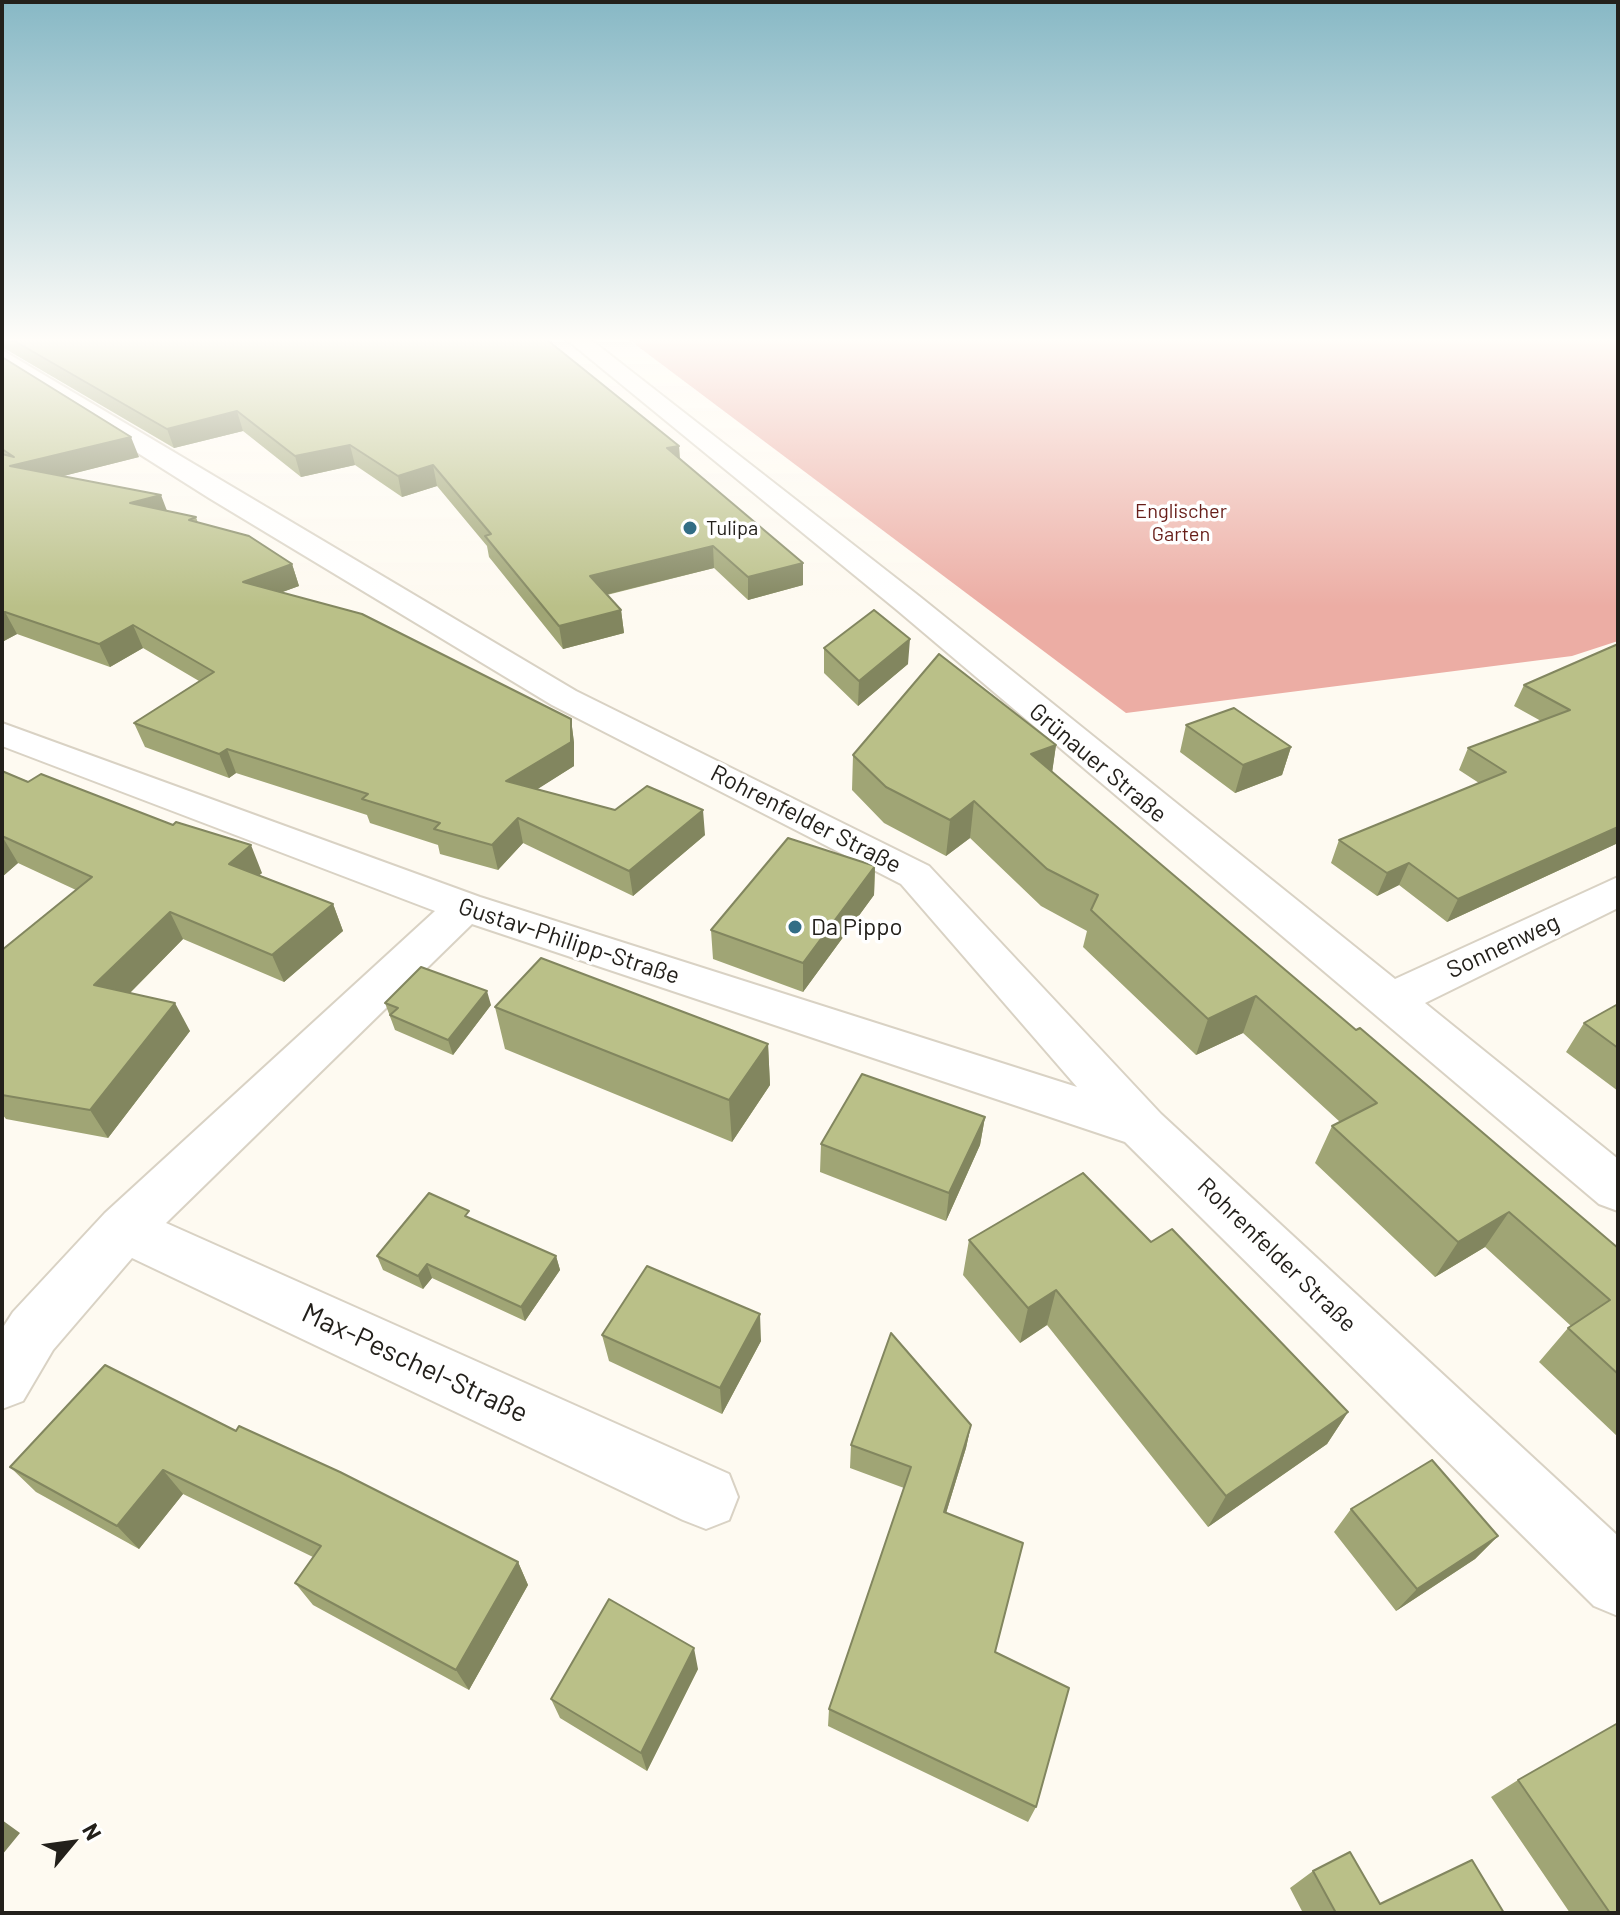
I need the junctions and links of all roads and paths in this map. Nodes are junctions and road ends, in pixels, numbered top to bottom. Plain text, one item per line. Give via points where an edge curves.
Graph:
1 (116, 428) edge
2 (689, 428) edge
3 (2, 734) edge
4 (1618, 891) edge
5 (465, 907) junction
6 (1389, 1001) junction
7 (1143, 1128) junction
8 (1618, 1189) edge
9 (124, 1229) junction
10 (17, 1328) edge
11 (2, 1381) edge
12 (706, 1497) dead end
13 (1618, 1582) edge

1 - 7 street, Rohrenfelder Straße via 564,698 915,875
2 - 6 street, Grünauer Straße
3 - 5 street, Gustav-Philipp-Straße
4 - 6 street, Sonnenweg
5 - 7 street, Gustav-Philipp-Straße
5 - 9 street
6 - 8 street, Grünauer Straße
7 - 13 street, Rohrenfelder Straße
9 - 10 street
9 - 12 street, Max-Peschel-Straße
10 - 11 street

